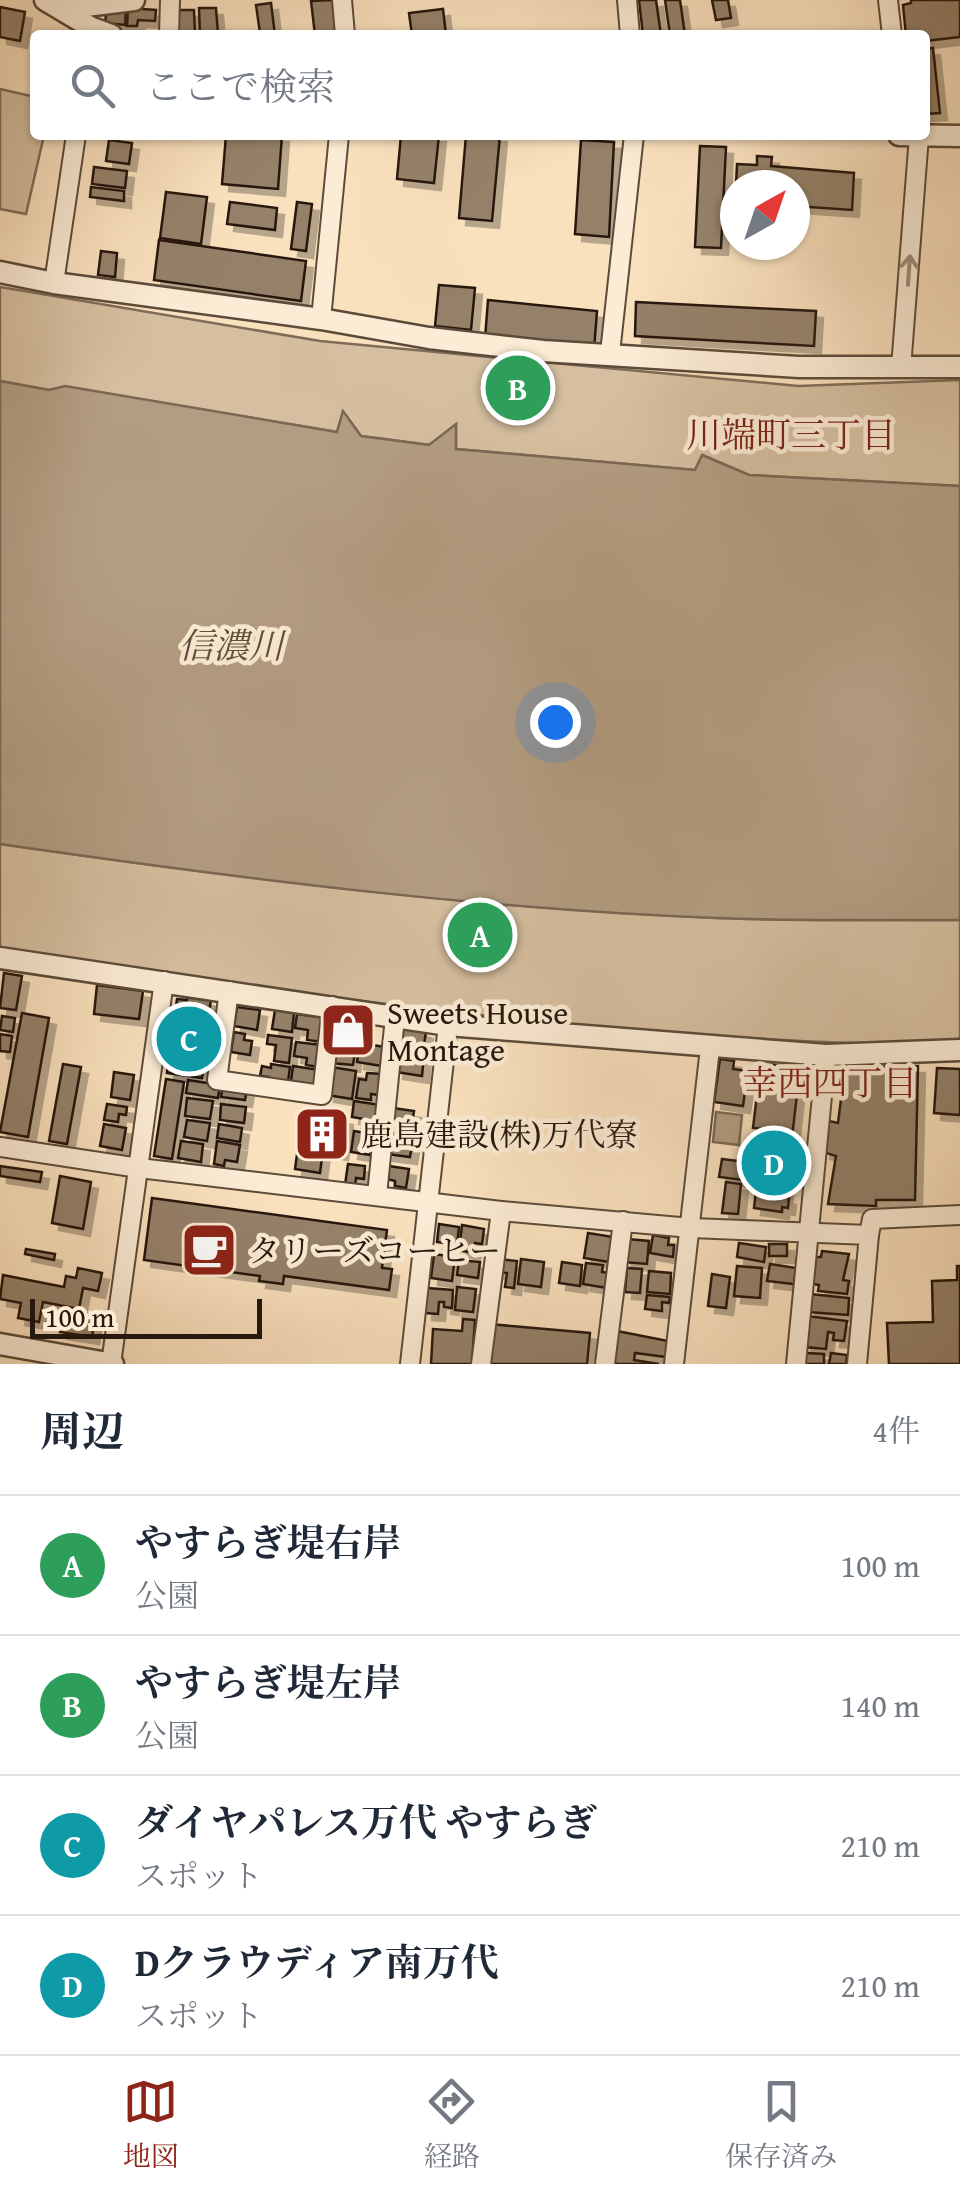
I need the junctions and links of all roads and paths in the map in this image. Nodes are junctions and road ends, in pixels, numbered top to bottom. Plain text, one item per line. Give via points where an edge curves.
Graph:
1 (134, 0) edge
2 (170, 0) edge
3 (342, 0) edge
4 (627, 0) edge
5 (888, 0) edge
6 (54, 4) edge
7 (93, 30) edge
8 (169, 30) edge
9 (345, 30) edge
10 (630, 30) edge
11 (891, 30) edge
12 (930, 136) edge
13 (960, 136) edge
14 (75, 140) edge
15 (339, 140) edge
16 (633, 140) edge
17 (918, 140) edge
18 (0, 272) edge
19 (54, 283) junction
20 (321, 319) junction
21 (610, 353) junction
22 (960, 367) edge
23 (902, 368) junction
24 (0, 958) edge
25 (164, 980) junction
26 (230, 991) junction
27 (332, 1006) junction
28 (395, 1016) junction
29 (448, 1024) junction
30 (710, 1048) junction
31 (960, 1050) edge
32 (826, 1055) junction
33 (0, 1148) edge
34 (139, 1168) junction
35 (377, 1195) junction
36 (429, 1202) junction
37 (501, 1211) junction
38 (960, 1216) edge
39 (623, 1222) junction
40 (691, 1228) junction
41 (808, 1235) junction
42 (869, 1235) junction
43 (0, 1344) edge
44 (111, 1364) edge
45 (410, 1364) edge
46 (481, 1364) edge
47 (605, 1364) edge
48 (674, 1364) edge
49 (796, 1364) edge
50 (856, 1364) edge

1 - 6 street
2 - 8 street
3 - 9 street
4 - 10 street
5 - 11 street
6 - 7 street
12 - 13 street
14 - 19 street
15 - 20 street
16 - 21 street
23 -> 17 street
18 - 19 street
19 - 20 street
20 - 21 street via 429,338
21 - 23 street
22 - 23 street
24 - 25 street
25 - 26 street
25 - 34 street
26 - 27 street
26 - 27 street via 217,1080 322,1095
27 - 28 street
28 - 29 street
28 - 35 street
29 - 30 street
29 - 36 street
30 - 32 street
30 - 40 street
31 - 32 street
32 - 41 street
33 - 34 street
34 - 35 street
34 - 44 street
35 - 36 street
36 - 37 street
36 - 45 street
37 - 39 street
37 - 46 street
38 - 42 street via 872,1219
39 - 40 street
39 - 47 street
40 - 41 street
40 - 48 street
41 - 42 street
41 - 49 street
42 - 50 street
43 - 44 street

